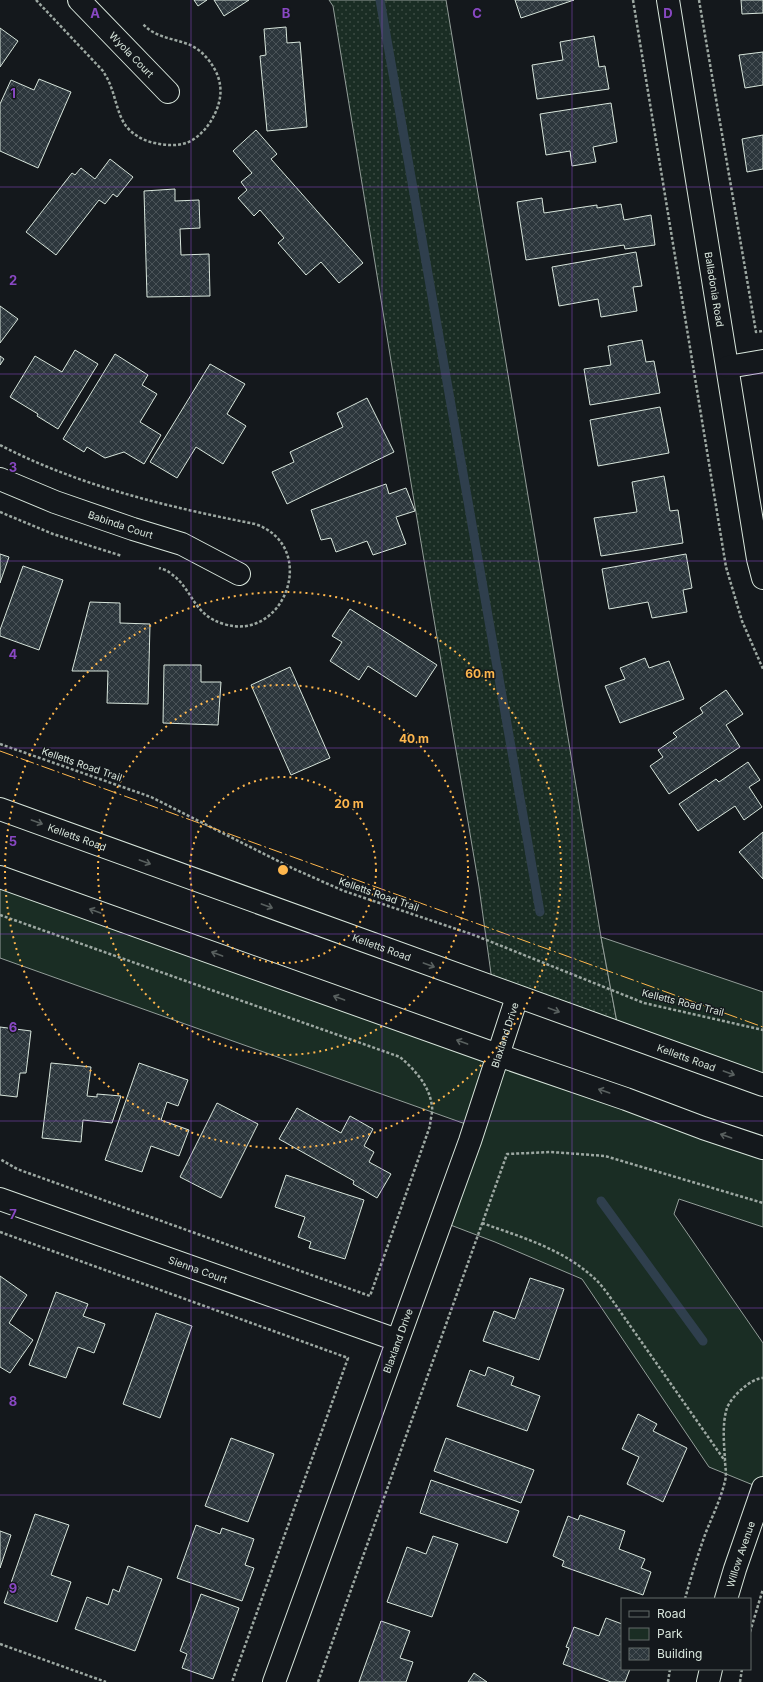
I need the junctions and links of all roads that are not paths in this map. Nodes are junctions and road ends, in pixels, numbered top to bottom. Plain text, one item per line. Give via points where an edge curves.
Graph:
1 (79, 0) edge
2 (668, 0) edge
3 (168, 92) dead end
4 (763, 361) edge
5 (728, 367) junction
6 (0, 479) edge
7 (239, 574) dead end
8 (763, 578) edge
9 (0, 809) edge
10 (0, 877) edge
11 (517, 997) junction
12 (498, 1055) junction
13 (763, 1085) edge
14 (763, 1148) edge
15 (0, 1199) edge
16 (397, 1340) junction
17 (763, 1488) edge
18 (726, 1598) edge
19 (711, 1670) edge
20 (274, 1682) edge
21 (708, 1682) edge

1 - 3 street, Wyola Court
2 - 5 street, Balladonia Road
4 - 5 street
5 - 8 street, Balladonia Road
6 - 7 street, Babinda Court via 55,502 182,544
9 -> 11 street, Kelletts Road
12 -> 10 street
11 - 12 street, Blaxland Drive
11 -> 13 street, Kelletts Road
14 -> 12 street
12 - 16 street, Blaxland Drive via 470,1141
15 - 16 street, Sienna Court
16 - 20 street, Blaxland Drive
17 - 18 street, Willow Avenue
19 - 21 street

